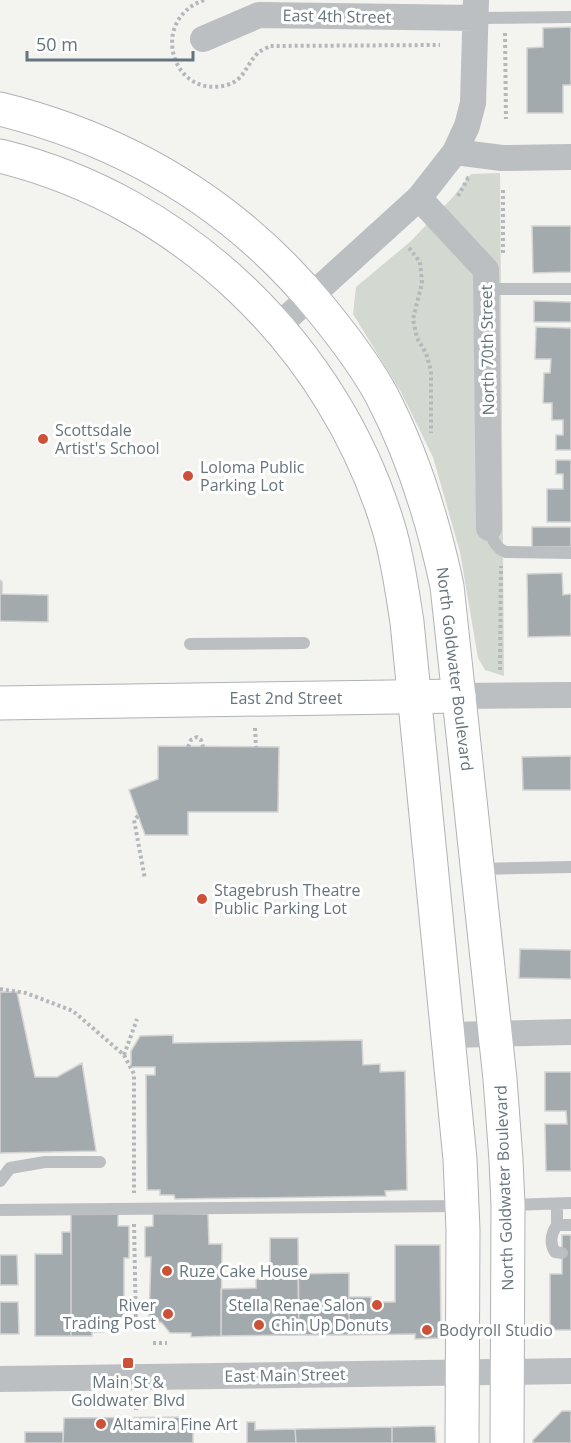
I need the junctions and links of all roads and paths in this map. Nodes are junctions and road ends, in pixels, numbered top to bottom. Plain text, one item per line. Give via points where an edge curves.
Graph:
1 (204, 0) edge
2 (476, 9) edge
3 (505, 16) junction
4 (571, 17) edge
5 (203, 39) dead end
6 (440, 45) dead end
7 (0, 109) edge
8 (506, 119) dead end
9 (455, 152) junction
10 (0, 156) edge
11 (571, 157) edge
12 (476, 177) dead end
13 (458, 196) dead end
14 (419, 198) junction
15 (409, 248) dead end
16 (486, 289) junction
17 (571, 289) edge
18 (310, 296) junction
19 (278, 326) junction
20 (431, 436) dead end
21 (489, 528) joint
22 (571, 553) edge
23 (304, 643) dead end
24 (190, 644) dead end
25 (571, 695) edge
26 (459, 696) junction
27 (415, 697) junction
28 (0, 703) edge
29 (255, 728) dead end
30 (196, 729) dead end
31 (197, 737) junction
32 (188, 747) dead end
33 (203, 747) dead end
34 (256, 747) dead end
35 (138, 816) dead end
36 (571, 867) edge
37 (477, 869) junction
38 (145, 879) dead end
39 (0, 989) edge
40 (137, 1019) dead end
41 (571, 1032) edge
42 (495, 1034) junction
43 (449, 1035) junction
44 (124, 1055) junction
45 (100, 1162) dead end
46 (0, 1181) edge
47 (571, 1203) edge
48 (556, 1204) junction
49 (508, 1205) junction
50 (462, 1206) junction
51 (134, 1208) junction
52 (0, 1210) edge
53 (557, 1225) junction
54 (571, 1225) edge
55 (562, 1253) dead end
56 (136, 1326) dead end
57 (153, 1343) dead end
58 (167, 1343) dead end
59 (571, 1371) edge
60 (506, 1372) junction
61 (462, 1373) junction
62 (0, 1379) edge
63 (462, 1443) edge
64 (507, 1443) edge

1 - 6 path via 181,15 171,36 173,57 181,72 205,85 236,81 258,53 270,46
2 - 3 lane
2 - 5 street, East 4th Street via 260,15
2 - 9 street via 473,102
3 - 4 lane
3 - 8 path
7 - 18 main road, North Goldwater Boulevard via 73,130 148,164 218,209 250,235
9 - 11 street via 502,158
9 - 14 street
10 - 19 main road via 86,185 154,221 221,269
12 - 13 path via 468,178
14 - 16 street, North 70th Street via 486,270
14 - 18 street
15 - 20 path via 420,262 422,284 413,319 431,371
16 - 17 lane
16 - 21 street, North 70th Street
18 - 19 street
18 - 26 main road, North Goldwater Boulevard via 365,368 414,468 447,586
19 - 27 main road via 345,426 379,500 402,588
21 - 22 lane via 492,540 506,552
23 - 24 lane
25 - 26 street, East 2nd Street
26 - 27 main road, East 2nd Street
26 - 37 main road, North Goldwater Boulevard
27 - 28 main road, East 2nd Street
27 - 43 main road
29 - 34 path
30 - 31 path
31 - 32 path
31 - 33 path
35 - 38 path via 134,820
36 - 37 lane
37 - 42 main road, North Goldwater Boulevard
39 - 44 path via 26,993 73,1011
40 - 44 path
41 - 42 street
42 - 43 street
42 - 49 main road, North Goldwater Boulevard
43 - 50 main road
44 - 51 path via 134,1074
45 - 46 lane via 45,1162 10,1167
47 - 48 lane
48 - 49 lane
48 - 53 lane
49 - 60 main road, North Goldwater Boulevard
50 - 51 lane
50 - 61 main road
51 - 52 lane
51 - 56 path
53 - 54 lane
53 - 55 lane via 551,1245 555,1252
57 - 58 path
59 - 60 street, East Main Street
60 - 61 street, East Main Street
60 - 64 main road, North Goldwater Boulevard
61 - 62 street, East Main Street
61 - 63 main road

